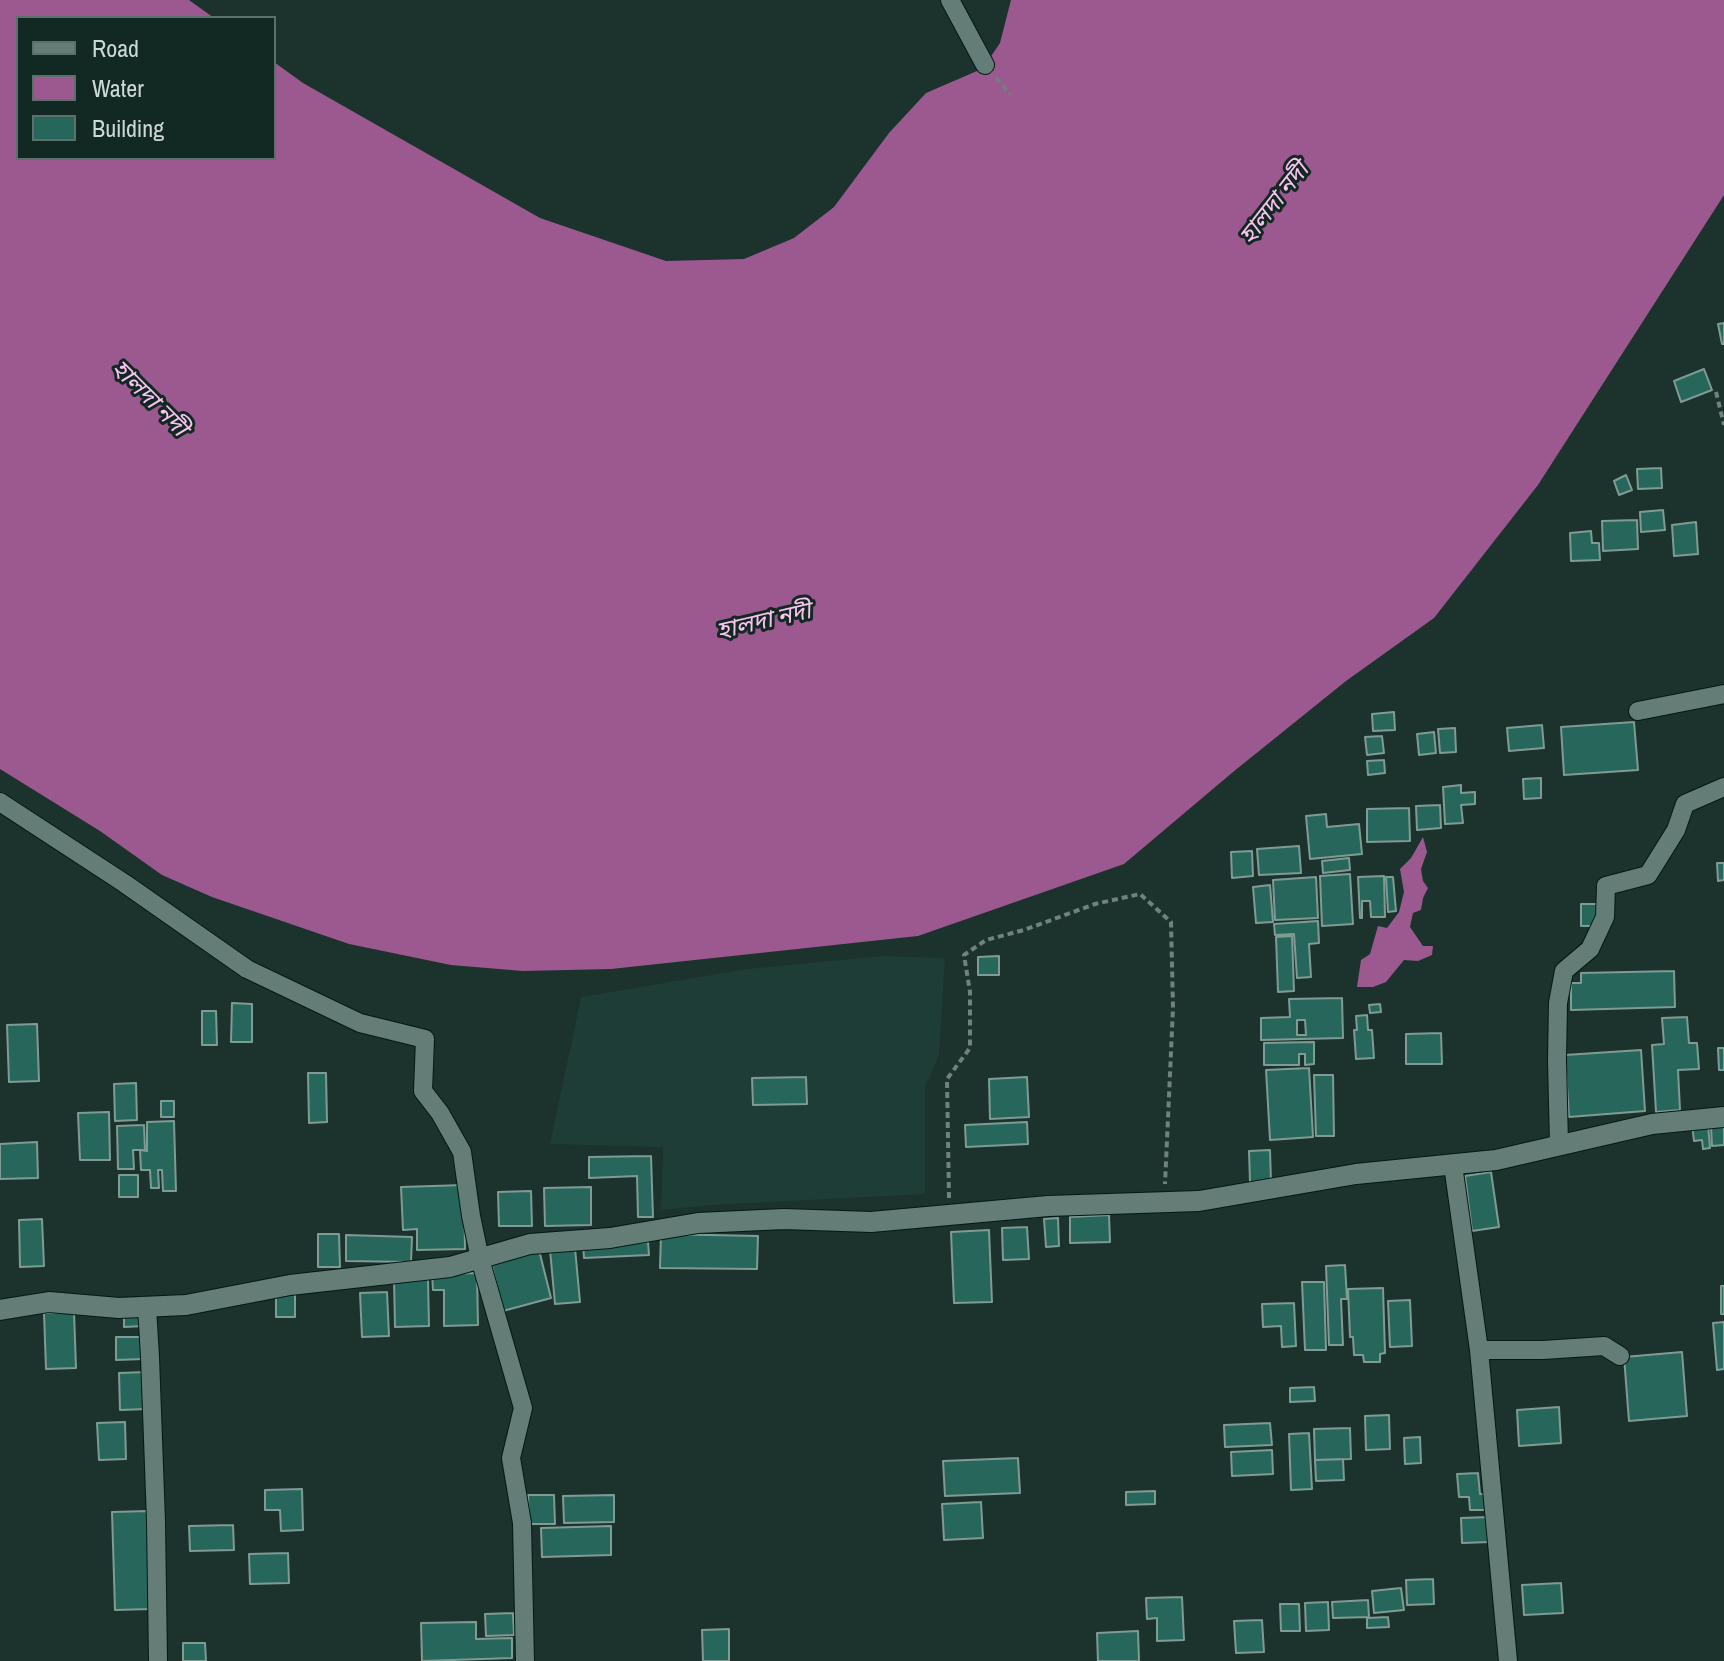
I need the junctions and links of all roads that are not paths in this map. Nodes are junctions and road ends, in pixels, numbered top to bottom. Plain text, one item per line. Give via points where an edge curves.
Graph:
1 (950, 0) edge
2 (985, 65) dead end
3 (1724, 694) edge
4 (1638, 711) dead end
5 (1724, 787) edge
6 (0, 802) edge
7 (1724, 1117) edge
8 (1559, 1145) junction
9 (1453, 1165) junction
10 (480, 1259) junction
11 (147, 1307) junction
12 (0, 1310) edge
13 (1479, 1350) junction
14 (1620, 1356) dead end
15 (158, 1661) edge
16 (525, 1661) edge
17 (1508, 1661) edge

1 - 2 street
3 - 4 street
5 - 8 street via 1685,804 1676,830 1648,875 1606,886 1605,917 1590,949 1564,971 1558,1003
6 - 10 street via 247,969 360,1023 425,1039 423,1091 462,1152
7 - 8 street via 1652,1124
8 - 9 street
9 - 10 street via 1356,1174 1199,1201 1048,1206 871,1222 698,1223 530,1244
9 - 13 street
10 - 11 street
10 - 16 street via 523,1408 511,1458 522,1523
11 - 12 street via 49,1302
11 - 15 street
13 - 14 street via 1604,1346
13 - 17 street

